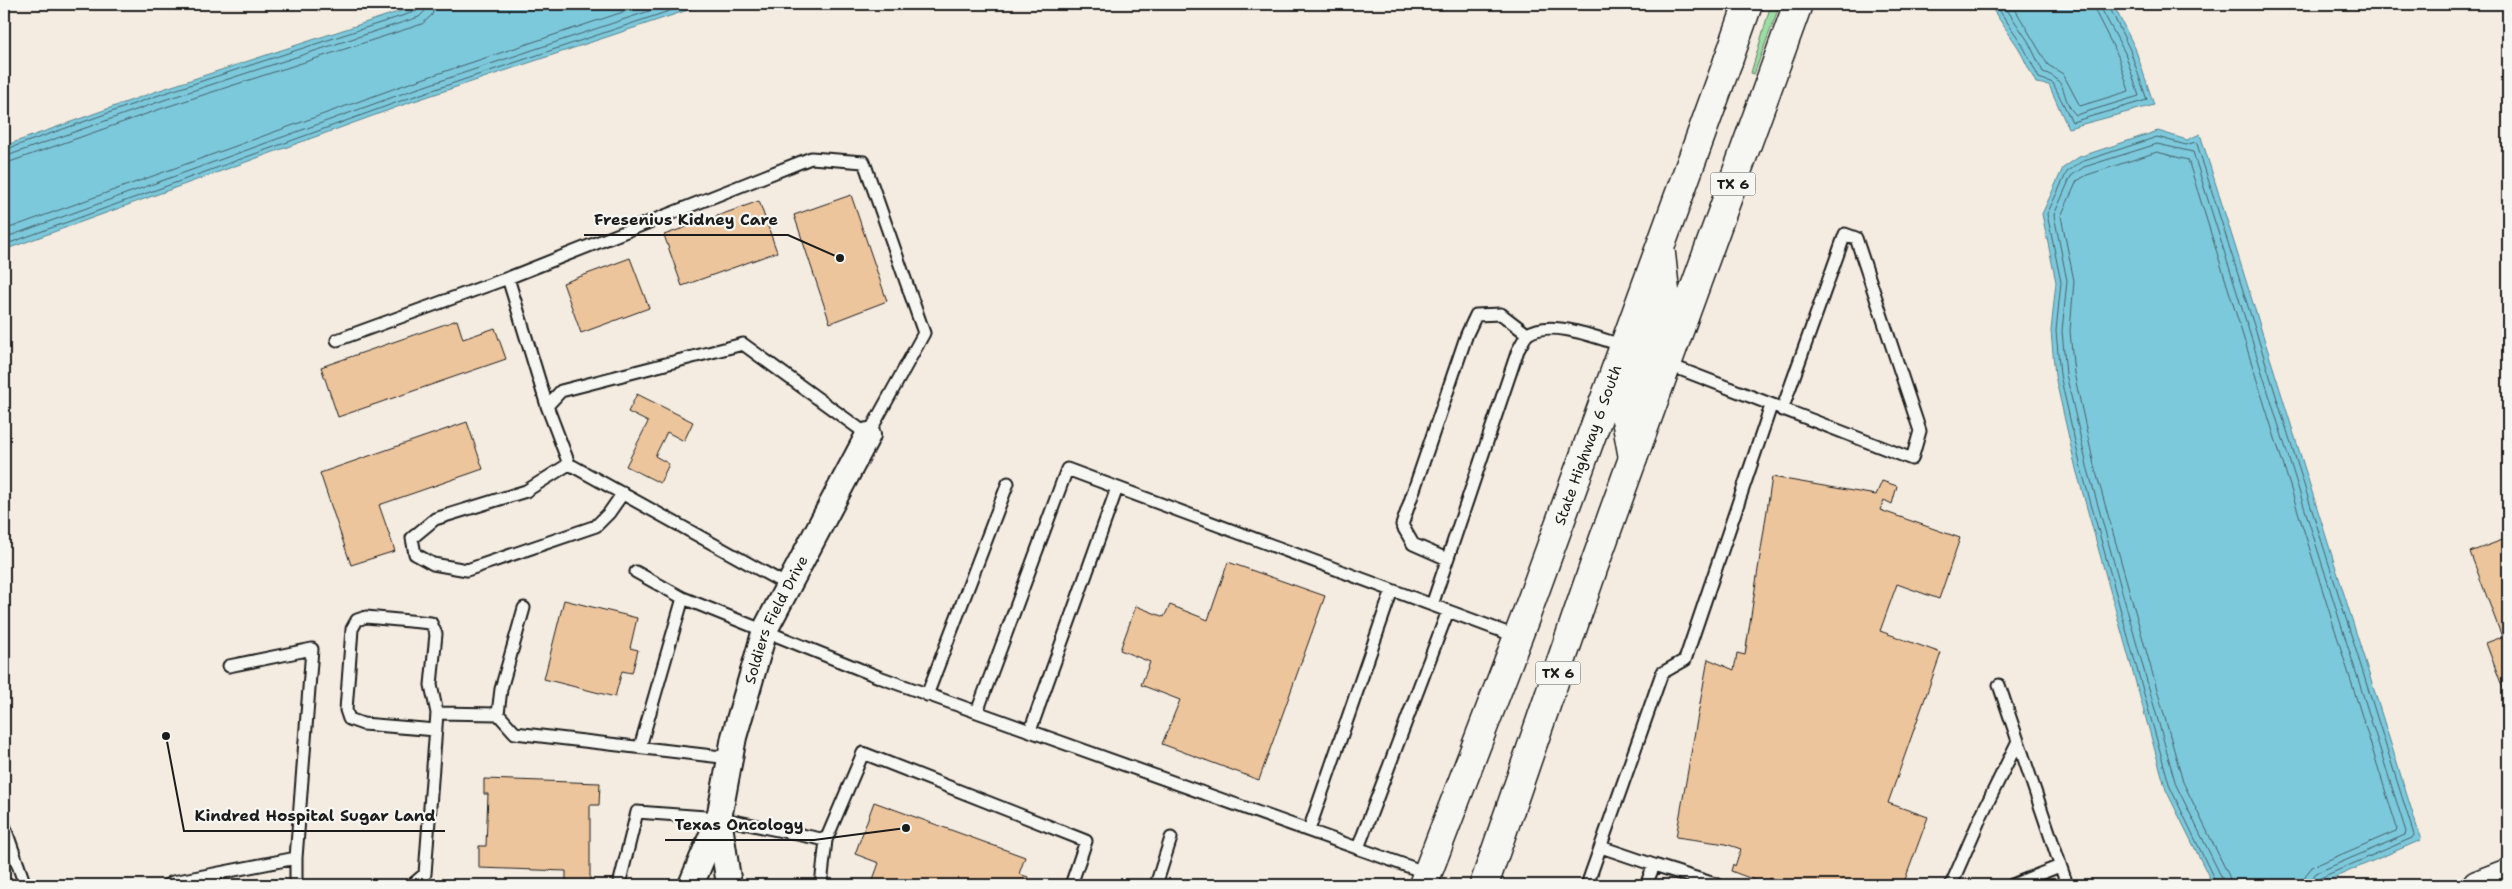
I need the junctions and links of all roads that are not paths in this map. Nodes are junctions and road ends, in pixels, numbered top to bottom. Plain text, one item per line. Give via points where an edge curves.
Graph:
1 (1748, 4) edge
2 (1798, 4) edge
3 (1661, 246) junction
4 (508, 278) junction
5 (1527, 334) junction
6 (337, 340) dead end
7 (1624, 346) junction
8 (1667, 364) junction
9 (548, 406) junction
10 (1777, 408) junction
11 (868, 435) junction
12 (1633, 459) junction
13 (568, 464) junction
14 (1008, 483) dead end
15 (1117, 488) junction
16 (623, 493) junction
17 (1447, 559) junction
18 (636, 572) dead end
19 (789, 586) junction
20 (1392, 590) junction
21 (683, 598) junction
22 (1432, 605) junction
23 (524, 608) dead end
24 (1448, 611) junction
25 (765, 630) junction
26 (1518, 637) junction
27 (230, 666) dead end
28 (1999, 685) dead end
29 (927, 695) junction
30 (977, 712) junction
31 (437, 713) junction
32 (498, 714) junction
33 (436, 730) junction
34 (1030, 731) junction
35 (2017, 743) junction
36 (640, 747) junction
37 (730, 758) junction
38 (720, 818) junction
39 (4, 825) edge
40 (1309, 830) junction
41 (1171, 838) dead end
42 (826, 840) junction
43 (1601, 847) junction
44 (1358, 848) junction
45 (296, 858) junction
46 (1654, 865) junction
47 (2060, 866) junction
48 (2508, 873) edge
49 (1425, 879) edge
50 (25, 885) edge
51 (168, 885) edge
52 (296, 885) edge
53 (412, 885) edge
54 (619, 885) edge
55 (691, 885) edge
56 (729, 885) edge
57 (821, 885) edge
58 (1071, 885) edge
59 (1156, 885) edge
60 (1484, 885) edge
61 (1587, 885) edge
62 (1646, 885) edge
63 (1718, 885) edge
64 (1951, 885) edge
65 (2012, 885) edge
66 (2067, 885) edge
67 (2477, 885) edge

1 - 3 main road, State Highway 6 South / TX 6
2 - 8 main road, TX 6
3 - 7 main road, State Highway 6 South / TX 6
3 - 8 main road via 1666,300 1655,331 1653,350
4 - 6 lane
4 - 9 lane
4 - 11 lane via 811,158 864,162 924,333
5 - 7 lane via 1543,328 1562,328
5 - 17 lane via 1518,350
5 - 17 lane via 1501,314 1476,315 1466,334 1402,524 1413,544
7 - 12 main road via 1637,365 1637,380 1625,414
7 - 26 main road, State Highway 6 South / TX 6
8 - 10 lane
8 - 12 main road, TX 6
9 - 11 lane via 561,391 743,344
9 - 13 lane
10 - 10 lane via 1845,234 1856,238 1920,431 1912,459
10 - 43 lane via 1685,660 1662,673
11 - 19 street, Soldiers Field Drive
12 - 60 main road, TX 6
13 - 16 lane
13 - 16 lane via 526,491 435,519 412,538 415,554 433,564 466,570 596,526
14 - 29 lane
15 - 20 lane
15 - 30 lane via 1068,469
15 - 34 lane
16 - 19 lane
17 - 22 lane
18 - 21 lane
19 - 25 street, Soldiers Field Drive
20 - 22 lane
20 - 40 lane
21 - 25 lane
21 - 36 lane
22 - 24 lane
23 - 32 lane via 501,689
24 - 26 lane
24 - 44 lane
25 - 29 lane
25 - 37 street, Soldiers Field Drive
26 - 49 main road, State Highway 6 South / TX 6
27 - 45 lane via 312,649
28 - 35 lane
29 - 30 lane
30 - 34 lane
31 - 32 lane
31 - 33 lane
31 - 33 lane via 431,685 436,634 432,623 366,617 358,620 352,629 346,710 349,719 363,724
32 - 36 lane via 515,733
33 - 53 lane via 425,874
34 - 40 lane
35 - 47 lane
35 - 64 lane
36 - 37 lane
37 - 38 street, Soldiers Field Drive
38 - 42 lane
38 - 54 lane via 637,812
38 - 55 street, Soldiers Field Drive
38 - 56 street, Soldiers Field Drive
39 - 50 lane
40 - 44 lane
41 - 59 lane
42 - 57 lane
42 - 58 lane via 863,753 1086,842
43 - 46 lane
43 - 61 lane
44 - 49 lane
45 - 51 lane
45 - 52 lane
46 - 62 lane
46 - 63 lane
47 - 65 lane
47 - 66 lane
48 - 67 main road

